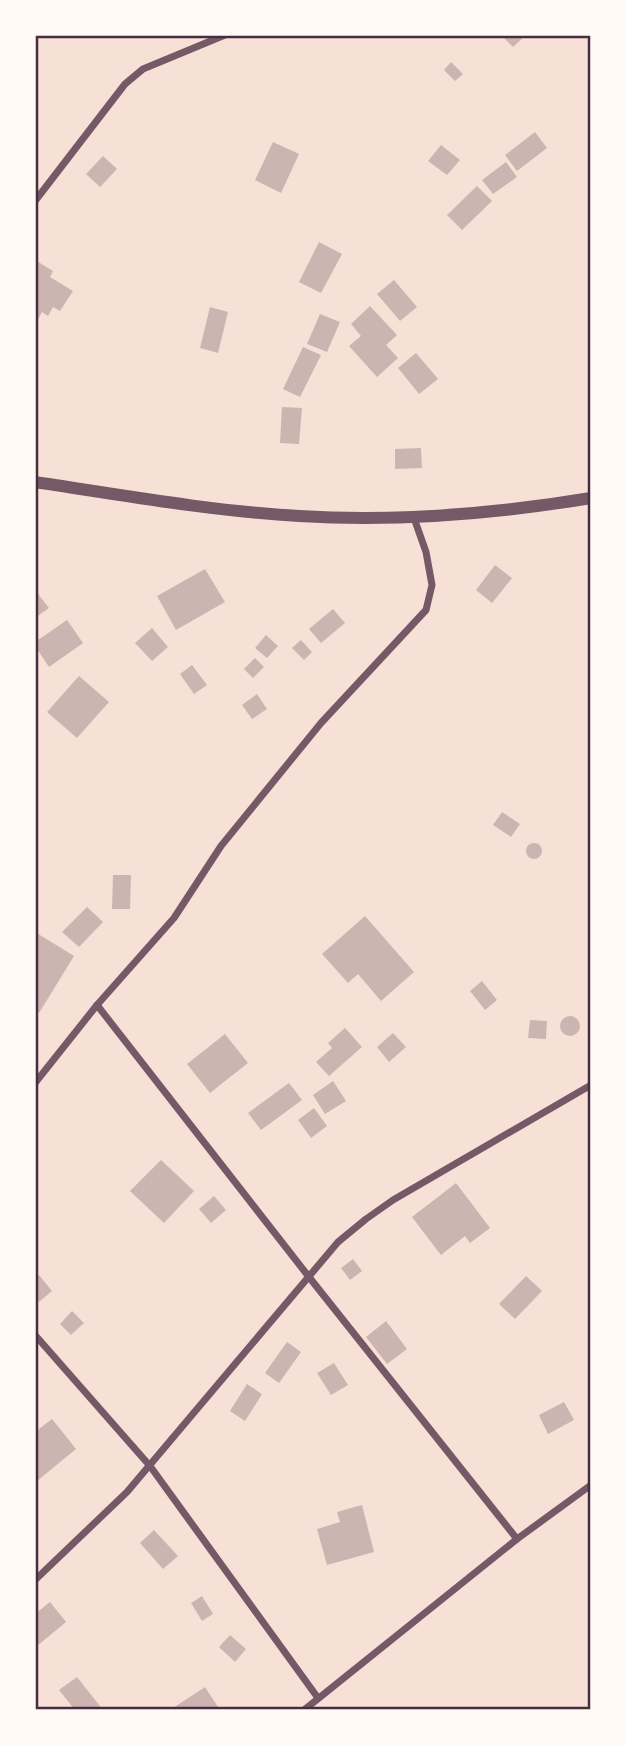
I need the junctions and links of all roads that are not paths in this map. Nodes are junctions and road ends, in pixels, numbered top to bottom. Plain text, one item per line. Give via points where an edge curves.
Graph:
1 (225, 35) edge
2 (35, 201) edge
3 (35, 482) edge
4 (591, 498) edge
5 (414, 518) junction
6 (97, 1004) junction
7 (35, 1083) edge
8 (591, 1085) edge
9 (309, 1276) junction
10 (35, 1335) edge
11 (150, 1465) junction
12 (591, 1485) edge
13 (517, 1539) junction
14 (35, 1580) edge
15 (318, 1698) junction
16 (304, 1710) edge

1 - 2 street via 143,69 125,84
3 - 5 street via 298,516
4 - 5 street
5 - 6 street via 432,585 426,610 321,723 221,846 174,918
6 - 7 street
6 - 9 street
8 - 9 street via 366,1219 338,1242
9 - 11 street
9 - 13 street
10 - 11 street
11 - 14 street
11 - 15 street
12 - 13 street
13 - 15 street
15 - 16 street

